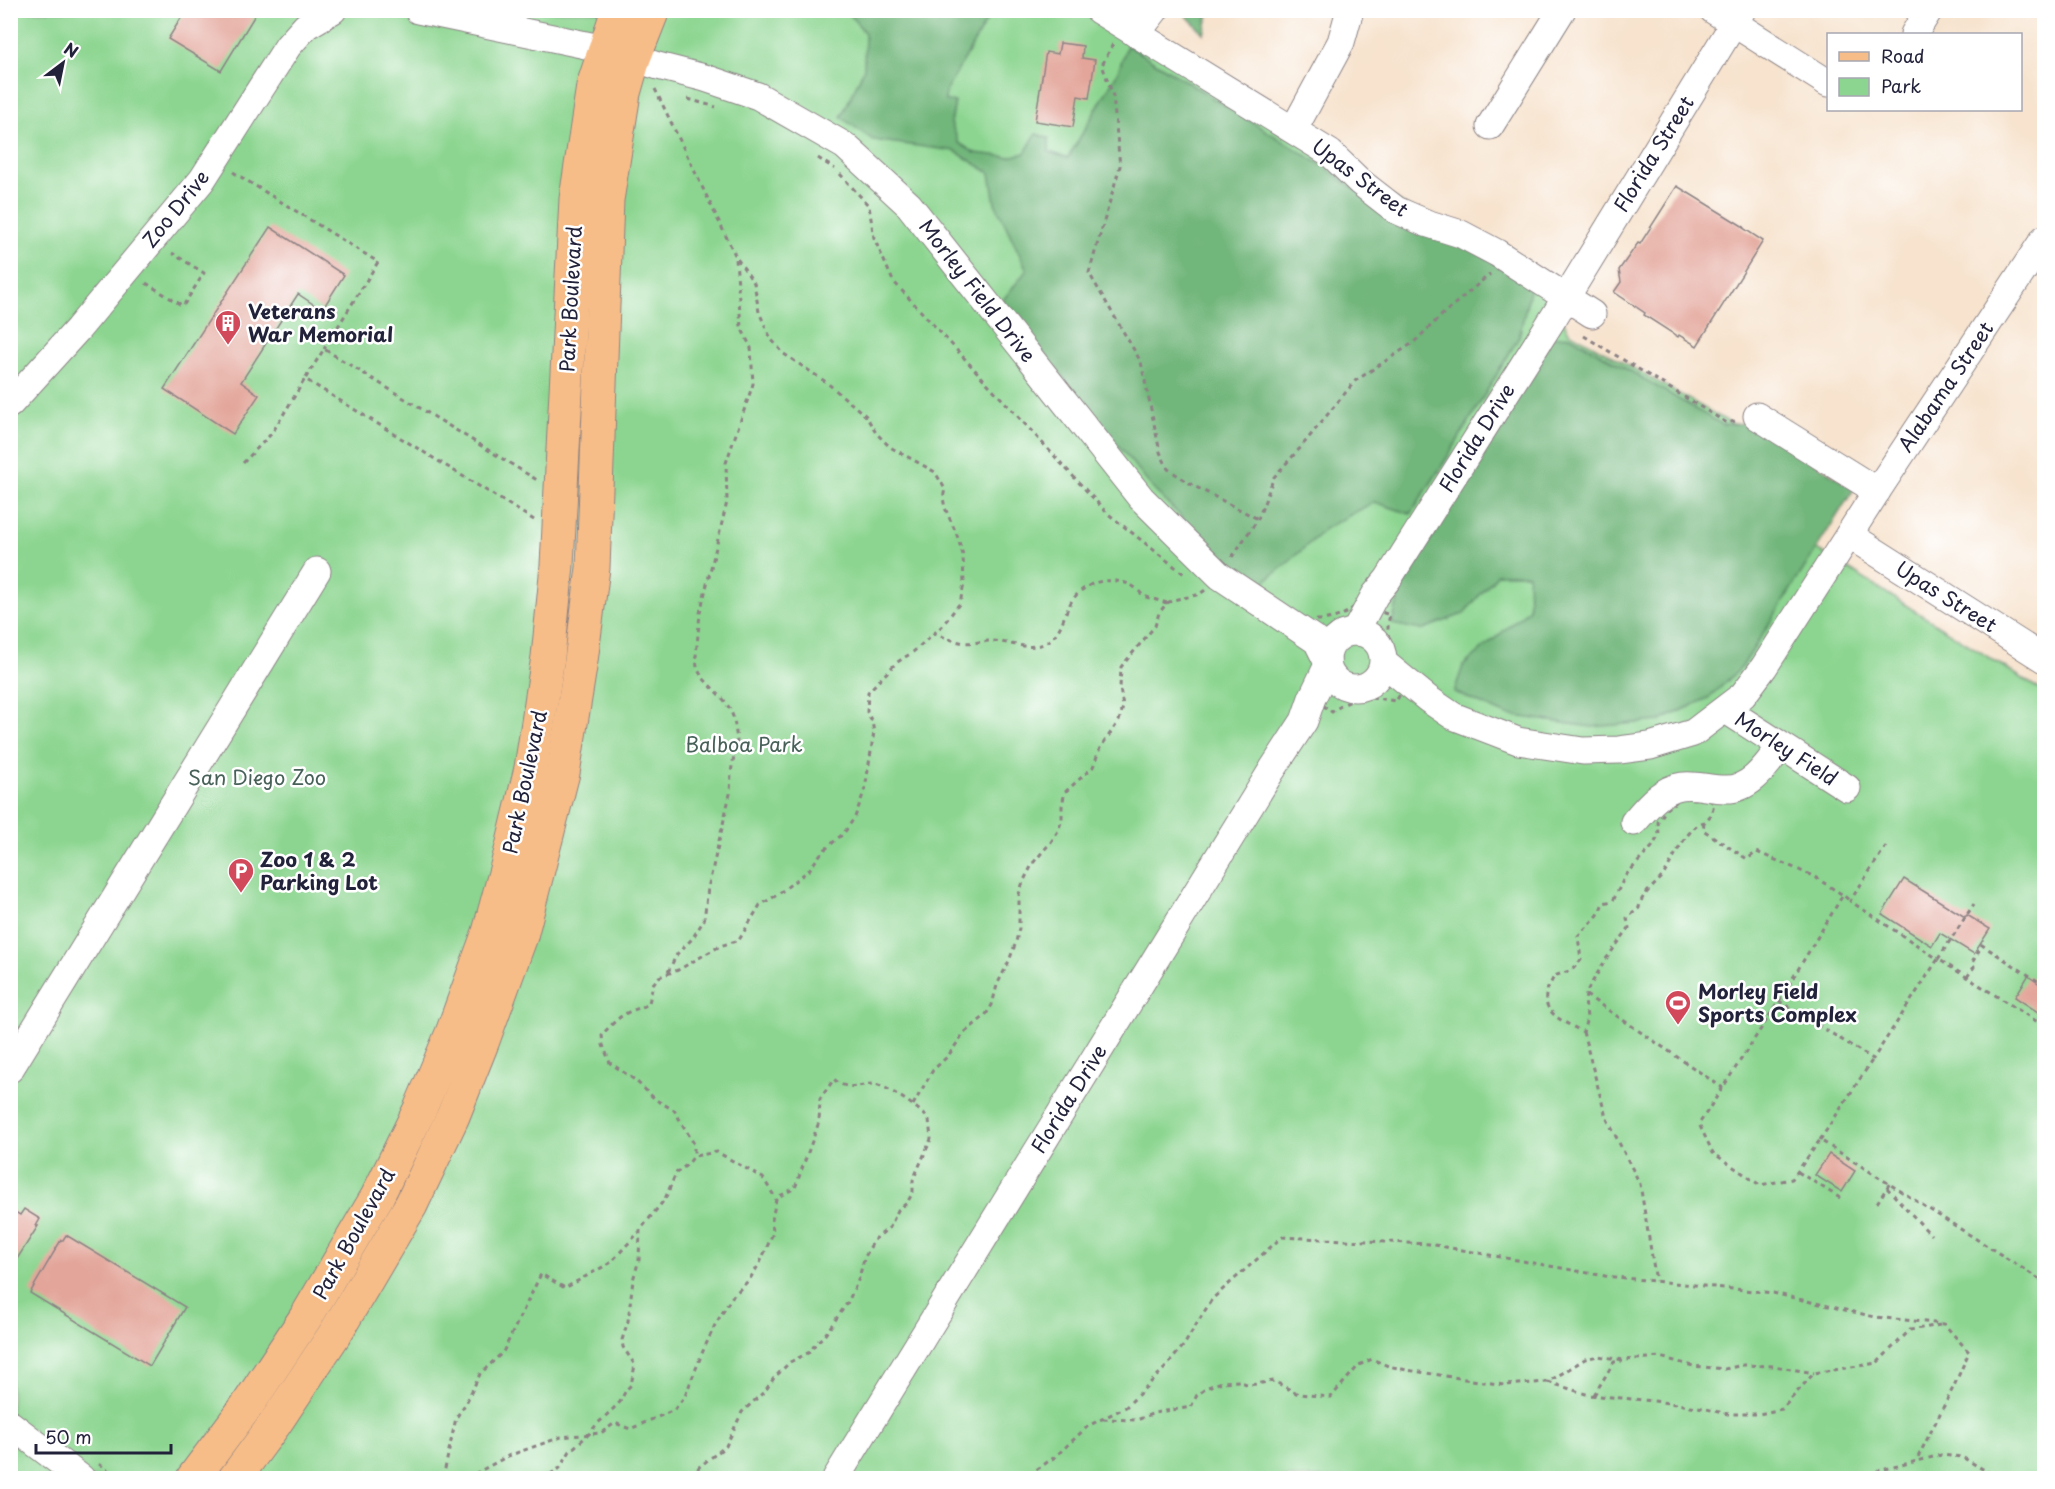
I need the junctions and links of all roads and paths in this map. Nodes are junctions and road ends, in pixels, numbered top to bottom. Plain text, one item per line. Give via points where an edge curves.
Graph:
1 (333, 10) edge
2 (418, 10) edge
3 (618, 10) edge
4 (653, 10) edge
5 (1098, 10) edge
6 (1155, 10) edge
7 (1350, 10) edge
8 (1562, 10) edge
9 (1929, 10) edge
10 (1730, 15) edge
11 (1130, 30) junction
12 (1915, 33) edge
13 (620, 53) junction
14 (1827, 82) edge
15 (665, 91) dead end
16 (687, 98) dead end
17 (719, 108) dead end
18 (1490, 126) dead end
19 (1294, 129) junction
20 (818, 158) dead end
21 (233, 172) dead end
22 (2044, 238) edge
23 (172, 253) dead end
24 (1497, 253) junction
25 (736, 257) junction
26 (146, 283) dead end
27 (1565, 297) junction
28 (1588, 325) joint
29 (324, 349) junction
30 (305, 379) junction
31 (10, 404) edge
32 (1757, 416) joint
33 (243, 464) dead end
34 (542, 483) dead end
35 (1876, 491) junction
36 (1258, 519) junction
37 (540, 524) dead end
38 (1849, 535) junction
39 (316, 571) dead end
40 (1388, 579) junction
41 (1214, 581) junction
42 (1167, 603) junction
43 (1289, 621) junction
44 (934, 633) junction
45 (1348, 634) junction
46 (1382, 655) junction
47 (2044, 659) edge
48 (1327, 664) junction
49 (1359, 687) junction
50 (1428, 699) junction
51 (1396, 701) dead end
52 (1726, 710) junction
53 (1332, 711) dead end
54 (1304, 721) junction
55 (1781, 746) junction
56 (1847, 788) dead end
57 (1634, 822) dead end
58 (1705, 822) junction
59 (1886, 846) dead end
60 (1844, 895) junction
61 (1850, 901) junction
62 (1974, 903) dead end
63 (1938, 959) junction
64 (668, 974) junction
65 (1967, 977) junction
66 (2044, 985) edge
67 (1586, 995) junction
68 (1779, 1001) junction
69 (2044, 1026) edge
70 (1583, 1032) junction
71 (1873, 1059) junction
72 (10, 1069) edge
73 (1723, 1088) junction
74 (913, 1105) junction
75 (1820, 1140) junction
76 (694, 1156) junction
77 (1797, 1171) junction
78 (1890, 1183) junction
79 (1887, 1188) junction
80 (1840, 1198) dead end
81 (776, 1199) junction
82 (1877, 1203) dead end
83 (640, 1230) junction
84 (1931, 1235) dead end
85 (1656, 1281) junction
86 (2044, 1282) edge
87 (1944, 1324) junction
88 (1624, 1360) junction
89 (1814, 1373) junction
90 (1548, 1382) junction
91 (1594, 1395) junction
92 (1101, 1419) junction
93 (10, 1424) edge
94 (589, 1434) junction
95 (1916, 1461) junction
96 (81, 1479) edge
97 (193, 1479) edge
98 (235, 1479) edge
99 (443, 1479) edge
100 (467, 1479) edge
101 (544, 1479) edge
102 (696, 1479) edge
103 (836, 1479) edge
104 (1021, 1479) edge
105 (1850, 1479) edge
106 (1998, 1479) edge

1 - 31 street, Zoo Drive via 306,26 288,46 202,180
2 - 13 street
3 - 13 main road, Park Boulevard
4 - 13 main road, Park Boulevard
5 - 11 street, Upas Street
6 - 11 street
7 - 19 street via 1341,42
8 - 18 street
9 - 12 street
10 - 14 street
10 - 27 street, Florida Street
11 - 19 street, Upas Street
11 - 36 path via 1101,64 1113,96 1120,166 1089,273 1141,362 1160,452 1168,470
13 - 41 street, Morley Field Drive via 758,96 845,146 909,205 1141,498
13 - 97 main road, Park Boulevard via 593,86 576,199 558,565 548,657 531,768 489,932 448,1044 377,1197 308,1314
13 - 98 main road, Park Boulevard via 624,93 607,201 589,603 563,773 520,936 453,1116 411,1205 336,1332
15 - 25 path via 654,88
16 - 17 path
19 - 24 street, Upas Street via 1330,153 1396,210 1461,234
20 - 41 path via 837,171 869,206 874,238 893,281 1107,513 1182,573
21 - 29 path via 378,262
22 - 35 street, Alabama Street
23 - 26 path via 204,273 183,306
24 - 27 street, Upas Street
24 - 36 path via 1492,273 1413,343 1355,381 1274,477
25 - 44 path via 754,283 762,322 784,354 866,416 890,447 935,472 945,489 945,508 963,555 964,584 960,603
25 - 64 path via 741,327 751,348 753,384 726,463 727,502 700,614 696,656 702,678 730,708 737,741 704,920 677,954
27 - 28 street, Upas Street
27 - 40 street, Florida Drive
28 - 32 path via 1727,423
29 - 30 path
29 - 34 path
30 - 33 path via 272,433
30 - 37 path
32 - 35 street
35 - 38 street, Alabama Street
36 - 41 path
38 - 47 street, Upas Street
38 - 52 street via 1764,668
39 - 72 street
40 - 45 street, Florida Drive
40 - 46 street, Florida Drive via 1376,626
41 - 42 path via 1200,594
41 - 43 street, Morley Field Drive
42 - 44 path via 1143,596 1126,583 1105,581 1078,592 1057,631 1039,646 966,643
42 - 74 path via 1155,626 1121,667 1123,707 1119,721 1100,748 1093,767 1065,792 1056,837 1033,862 1023,882 1016,942 992,1005 933,1070
43 - 45 street, Morley Field Drive
43 - 48 street, Morley Field Drive via 1317,642
44 - 64 path via 896,663 868,693 867,712 874,732 869,770 850,825 809,870 760,905 739,940
45 - 46 street via 1373,639
45 - 48 street via 1334,642 1326,654
46 - 49 street via 1375,681
46 - 50 street
48 - 49 street via 1331,678 1342,685
48 - 54 street, Florida Drive
49 - 50 street
49 - 54 street, Florida Drive via 1335,696
50 - 52 street via 1453,716 1518,741 1583,751 1650,746 1693,733
51 - 53 path via 1352,699
52 - 55 street, Morley Field
54 - 103 street, Florida Drive
55 - 56 street, Morley Field
55 - 57 street via 1751,781 1727,790 1681,786 1664,792
58 - 60 path via 1702,830 1747,859 1757,852 1813,876
58 - 67 path via 1689,834 1663,876 1640,900 1640,908 1627,918 1629,928 1606,958
58 - 70 path via 1714,804 1710,800 1682,798 1666,808 1652,847 1625,876 1613,901 1603,903 1599,915 1578,936 1581,960 1572,970 1554,976 1545,995 1549,1010
59 - 61 path
60 - 61 path
60 - 68 path
61 - 63 path
62 - 63 path
63 - 65 path
63 - 71 path
64 - 76 path via 653,984 649,1003 623,1015 602,1035 603,1045 610,1063 674,1110 694,1144
65 - 66 path via 1982,945
65 - 69 path
67 - 70 path
67 - 73 path
68 - 71 path
68 - 73 path
70 - 85 path via 1606,1117 1640,1184
71 - 75 path
73 - 77 path via 1699,1124 1713,1153 1760,1185 1792,1179
74 - 81 path via 880,1085 852,1088 834,1079 820,1099 819,1122 795,1188
74 - 102 path via 928,1116 931,1135 907,1203 873,1242 852,1295 824,1336 810,1352 790,1362 747,1406 739,1415 728,1443 696,1470
75 - 77 path
75 - 78 path
76 - 81 path via 717,1152 763,1178
76 - 83 path via 676,1173 665,1198
77 - 80 path
78 - 79 path
78 - 86 path
79 - 82 path
79 - 84 path
81 - 94 path via 773,1233 760,1263 715,1325 685,1396 674,1410 630,1429 615,1423 601,1434
83 - 94 path via 639,1260 622,1340 635,1365 634,1378 620,1402
83 - 99 path via 610,1263 565,1288 541,1274 503,1352 480,1374 456,1418
85 - 87 path via 1773,1293 1875,1317
85 - 92 path via 1605,1276 1429,1244 1282,1237 1212,1299 1184,1345 1144,1390 1126,1407
87 - 89 path via 1910,1330 1877,1363
87 - 95 path via 1969,1352
88 - 89 path via 1660,1357 1693,1366 1774,1366
88 - 90 path via 1598,1356 1585,1359
88 - 91 path via 1614,1362
89 - 91 path via 1782,1409 1759,1414 1728,1414
90 - 91 path
90 - 92 path via 1504,1385 1407,1370 1372,1359 1359,1365 1331,1397 1298,1394 1274,1381 1249,1385 1222,1382 1197,1395 1191,1407 1137,1420
92 - 104 path
93 - 96 street
94 - 100 path via 561,1437 518,1452
94 - 101 path
95 - 105 path
95 - 106 path via 1941,1455 1962,1457

